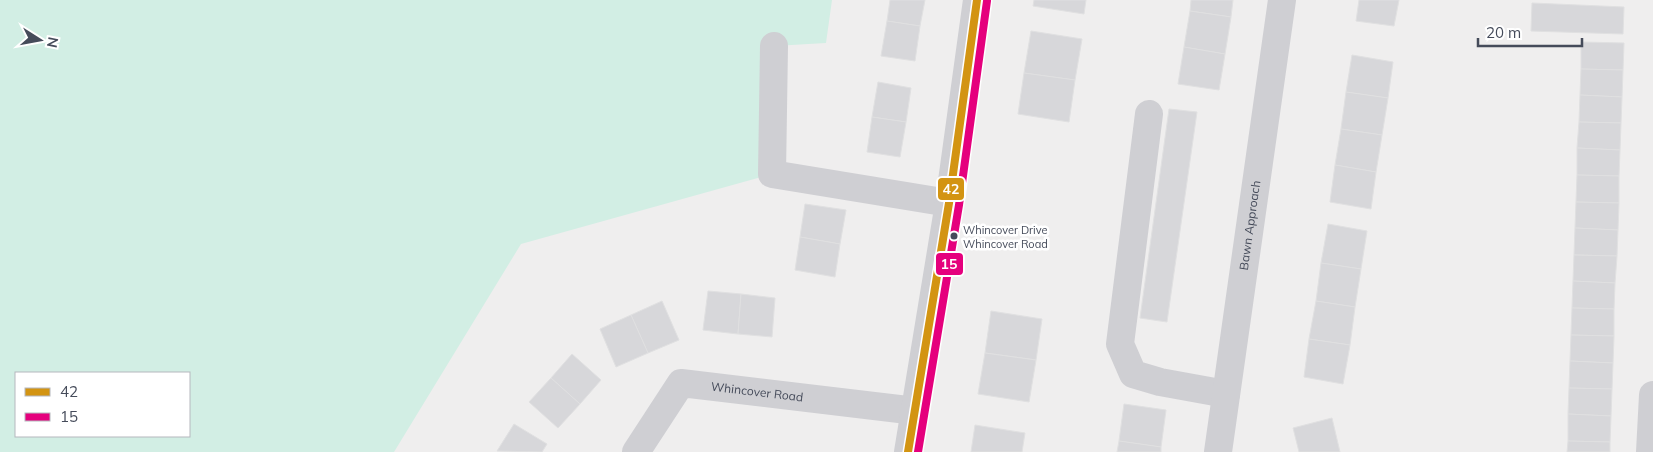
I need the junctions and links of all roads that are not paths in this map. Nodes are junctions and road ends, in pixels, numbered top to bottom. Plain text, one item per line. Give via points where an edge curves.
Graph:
1 (976, 0) edge
2 (1282, 0) edge
3 (774, 46) dead end
4 (1149, 114) dead end
5 (949, 203) junction
6 (1226, 394) junction
7 (1653, 395) edge
8 (916, 411) junction
9 (636, 452) edge
10 (908, 452) edge
11 (1218, 452) edge
12 (1650, 452) edge

1 - 5 street
2 - 6 street, Bawn Approach
3 - 5 street via 772,174
4 - 6 street via 1120,344 1133,374
5 - 8 street
6 - 11 street, Bawn Approach
7 - 12 street
8 - 9 street, Whincover Road via 681,383
8 - 10 street

